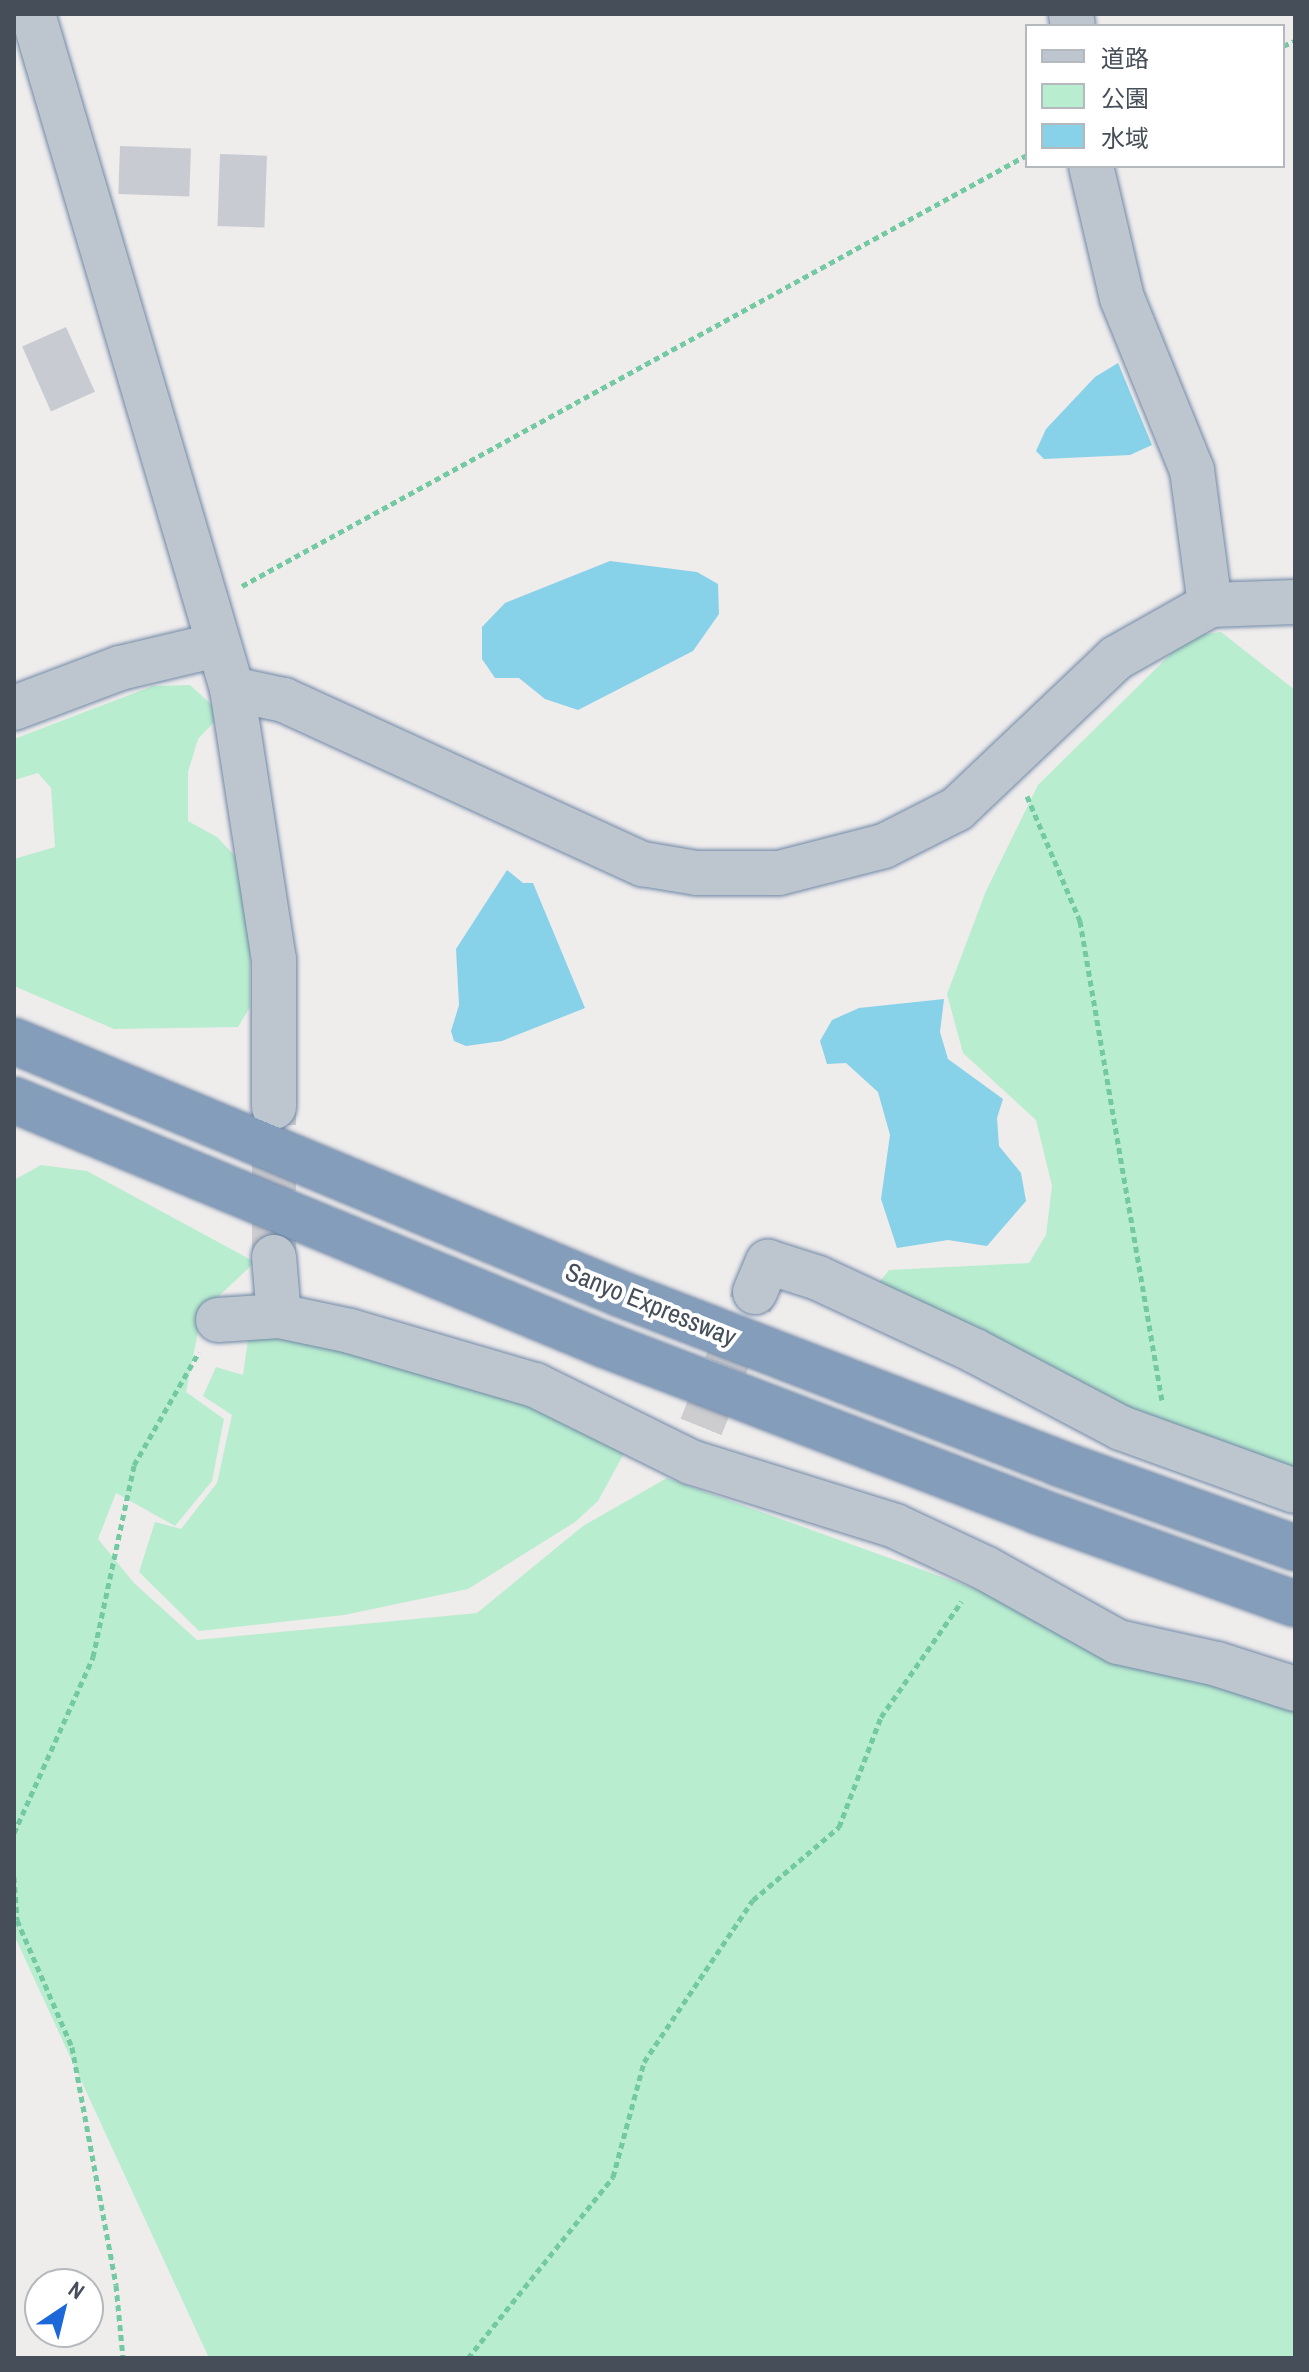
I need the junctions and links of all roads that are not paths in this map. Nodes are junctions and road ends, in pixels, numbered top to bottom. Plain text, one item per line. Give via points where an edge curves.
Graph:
1 (33, 14) edge
2 (1091, 168) edge
3 (1295, 602) edge
4 (1210, 605) junction
5 (217, 645) junction
6 (232, 689) junction
7 (14, 708) edge
8 (14, 1041) edge
9 (14, 1100) edge
10 (274, 1107) tunnel mouth
11 (274, 1257) tunnel mouth
12 (755, 1292) tunnel mouth
13 (279, 1316) junction
14 (218, 1320) road end
15 (1295, 1491) edge
16 (1295, 1548) edge
17 (1295, 1604) edge
18 (1295, 1689) edge

1 - 5 street
2 - 4 street via 1122,298 1192,470
3 - 4 street
4 - 6 street via 1116,658 957,809 884,846 779,873 697,873 643,864 284,700
5 - 6 street
5 - 7 street via 120,668
6 - 10 street via 274,959
8 - 16 highway, Sanyo Expressway via 621,1294 1058,1463
9 - 17 highway, Sanyo Expressway via 603,1344
11 - 13 street
12 - 15 street via 768,1262 818,1278 1170,1449
13 - 14 street
13 - 18 street via 535,1385 696,1444 985,1568 1118,1642 1217,1664

